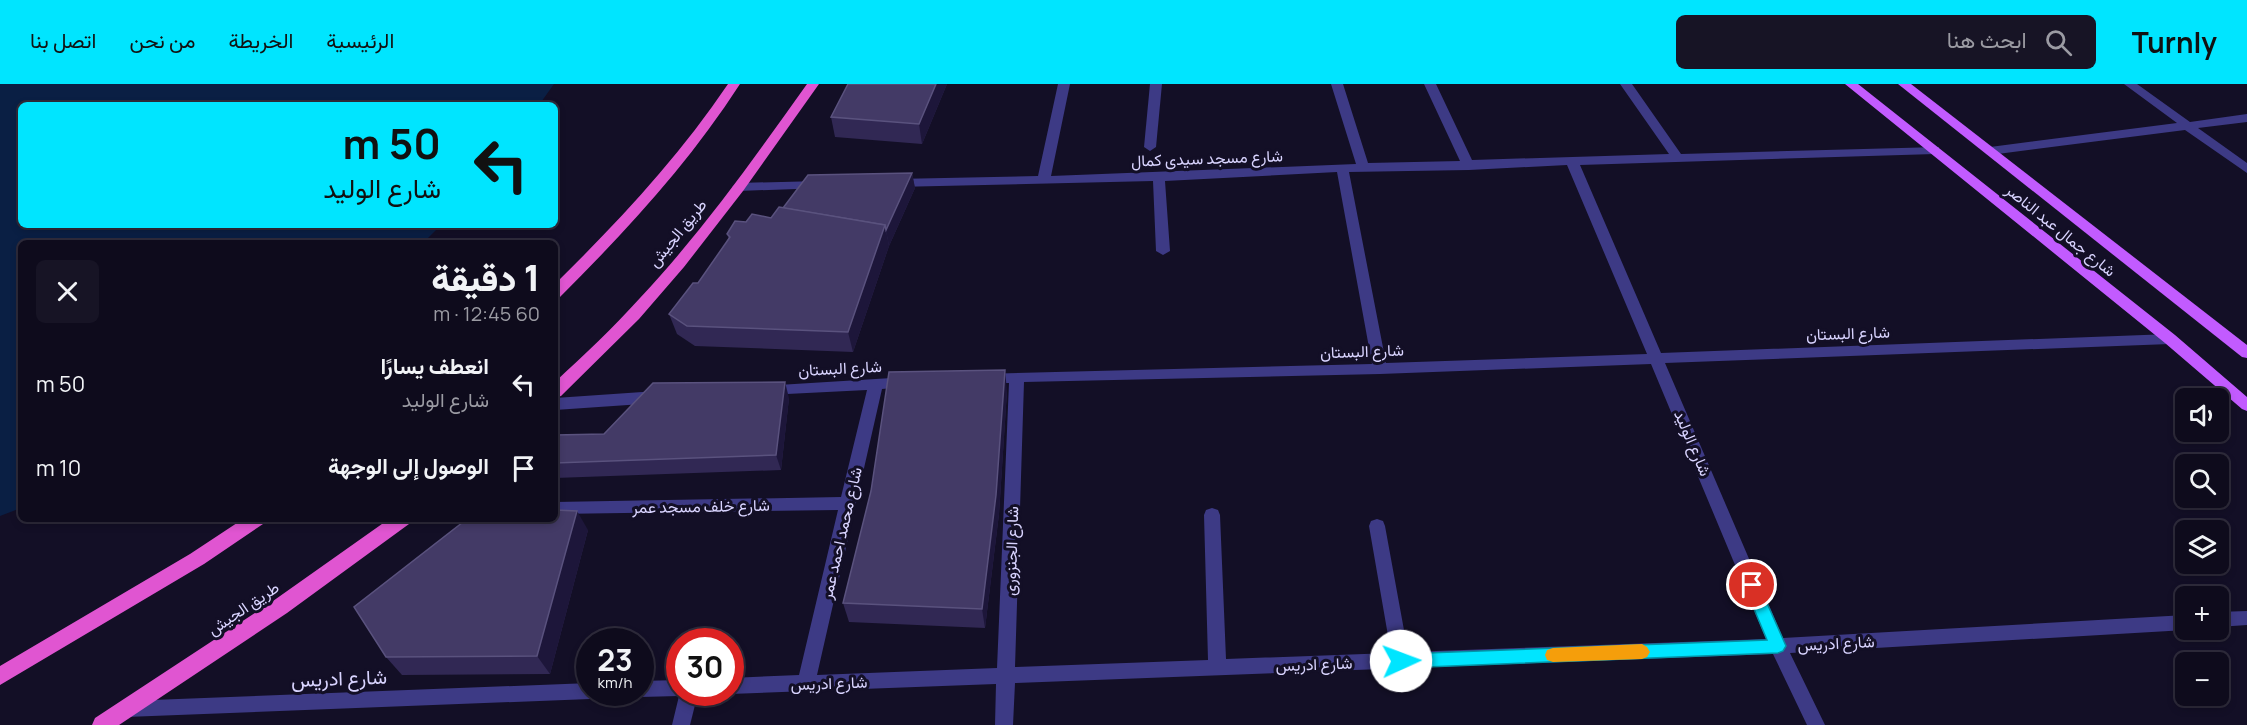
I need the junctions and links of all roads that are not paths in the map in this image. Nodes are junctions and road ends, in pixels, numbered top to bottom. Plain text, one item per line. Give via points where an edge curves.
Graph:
1 (734, 84) edge
2 (813, 84) edge
3 (1064, 84) edge
4 (1156, 84) edge
5 (1337, 84) edge
6 (1430, 84) edge
7 (1626, 84) edge
8 (1851, 84) edge
9 (1904, 84) edge
10 (2130, 84) edge
11 (2247, 118) edge
12 (2188, 125) junction
13 (1150, 147) dead end
14 (1935, 150) junction
15 (1990, 151) junction
16 (1677, 157) junction
17 (1572, 160) junction
18 (1469, 166) junction
19 (1342, 168) junction
20 (1363, 168) junction
21 (2247, 169) edge
22 (1159, 177) junction
23 (1044, 178) junction
24 (880, 183) edge
25 (832, 184) edge
26 (738, 187) junction
27 (1164, 251) dead end
28 (558, 290) edge
29 (2170, 339) junction
30 (2247, 353) edge
31 (1656, 358) junction
32 (1380, 369) junction
33 (1017, 377) junction
34 (970, 379) edge
35 (923, 381) edge
36 (876, 383) junction
37 (558, 389) edge
38 (757, 391) edge
39 (674, 396) edge
40 (558, 404) edge
41 (2247, 405) edge
42 (848, 503) junction
43 (558, 508) edge
44 (1212, 515) dead end
45 (252, 522) edge
46 (399, 522) edge
47 (1377, 526) dead end
48 (2247, 618) edge
49 (2229, 619) edge
50 (2175, 623) edge
51 (1778, 646) junction
52 (1401, 661) junction
53 (1217, 668) junction
54 (0, 676) edge
55 (1006, 676) junction
56 (806, 683) junction
57 (744, 685) edge
58 (576, 693) edge
59 (686, 706) edge
60 (126, 709) junction
61 (102, 725) edge
62 (681, 725) edge
63 (1004, 725) edge
64 (1816, 725) edge

1 - 28 highway via 666,177
2 - 26 highway, طريق الجيش
3 - 23 street
4 - 13 street
5 - 20 street
6 - 18 street
7 - 16 street
8 - 14 main road, شارع جمال عبد الناصر
9 - 15 main road, شارع جمال عبد الناصر
10 - 12 street
11 - 12 street
12 - 15 street
12 - 21 street
14 - 16 street, شارع مسجد سيدى كمال
14 - 29 main road, شارع جمال عبد الناصر
15 - 30 main road, شارع جمال عبد الناصر
16 - 17 street, شارع مسجد سيدى كمال
17 - 18 street, شارع مسجد سيدى كمال
17 - 31 street, شارع الوليد
18 - 20 street, شارع مسجد سيدى كمال
19 - 20 street, شارع مسجد سيدى كمال
19 - 22 street, شارع مسجد سيدى كمال
19 - 32 street
22 - 23 street, شارع مسجد سيدى كمال
22 - 27 street
23 - 24 street, شارع مسجد سيدى كمال
25 - 26 street
26 - 37 highway, طريق الجيش via 657,289
29 - 31 street, شارع البستان
29 - 41 main road, شارع جمال عبد الناصر
31 - 32 street, شارع البستان
31 - 51 street, شارع الوليد
32 - 33 street, شارع البستان
33 - 34 street, شارع البستان
33 - 55 street, شارع الجنزورى
35 - 36 street, شارع البستان
36 - 38 street, شارع البستان
36 - 42 street, شارع محمد احمد عمر
39 - 40 street
42 - 43 street, شارع خلف مسجد عمر
42 - 56 street, شارع محمد احمد عمر
44 - 53 street
45 - 54 highway
46 - 60 highway, طريق الجيش
47 - 52 street
48 - 49 street
50 - 51 street, شارع ادريس
51 - 52 street, شارع ادريس
51 - 64 street, شارع الوليد
52 - 53 street, شارع ادريس
53 - 55 street, شارع ادريس
55 - 56 street, شارع ادريس
55 - 63 street, شارع الجنزورى
56 - 57 street, شارع ادريس
58 - 60 street, شارع ادريس
59 - 62 street
60 - 61 highway, طريق الجيش

